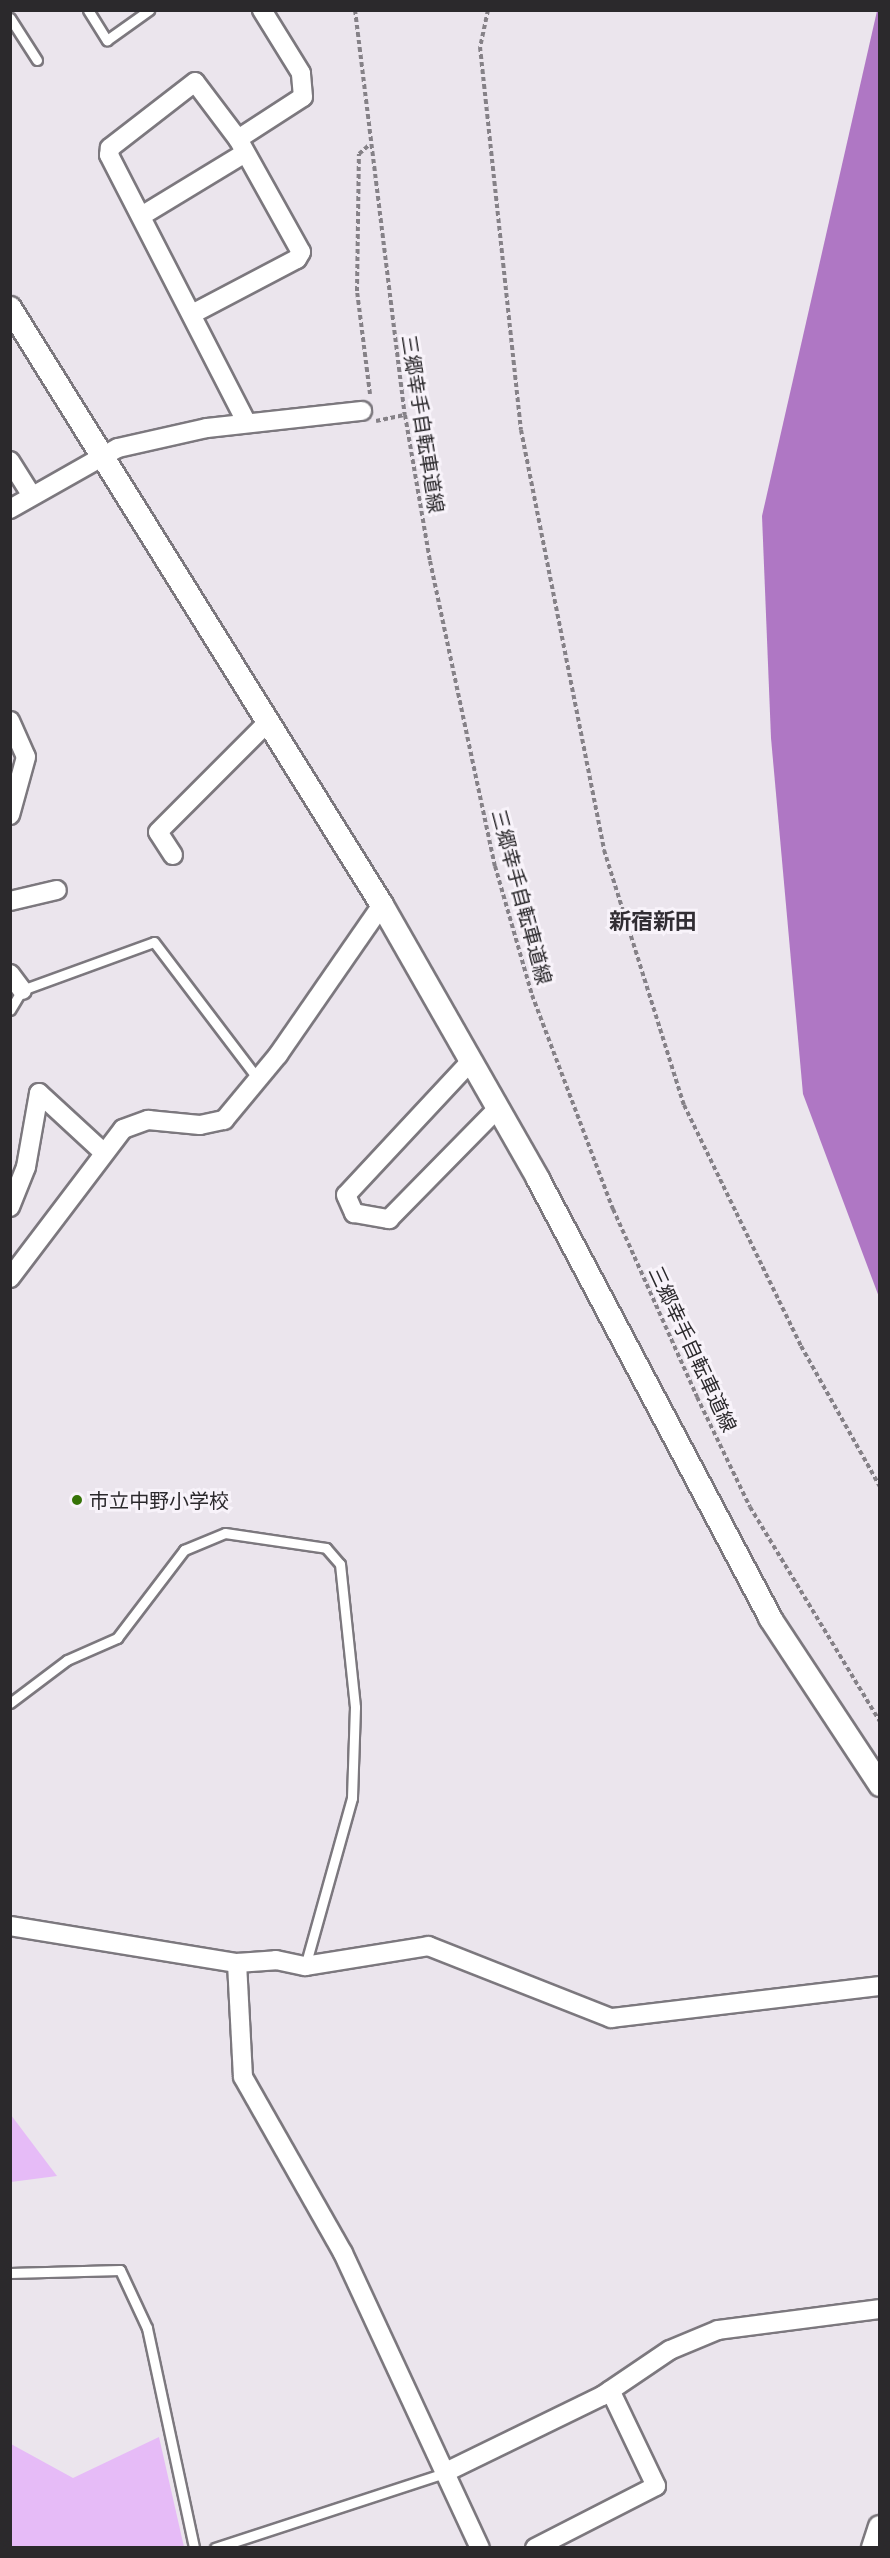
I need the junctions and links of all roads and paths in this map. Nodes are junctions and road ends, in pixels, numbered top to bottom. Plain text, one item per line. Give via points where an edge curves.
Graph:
1 (88, 10) edge
2 (149, 10) edge
3 (262, 10) edge
4 (355, 10) edge
5 (488, 10) edge
6 (10, 18) edge
7 (37, 60) dead end
8 (370, 144) junction
9 (241, 146) junction
10 (143, 215) junction
11 (10, 308) edge
12 (194, 313) junction
13 (368, 412) junction
14 (405, 416) junction
15 (247, 423) junction
16 (105, 456) junction
17 (10, 461) edge
18 (32, 496) junction
19 (10, 509) edge
20 (10, 721) edge
21 (268, 722) junction
22 (10, 815) edge
23 (173, 855) dead end
24 (57, 890) dead end
25 (10, 901) edge
26 (382, 905) junction
27 (10, 974) edge
28 (22, 990) junction
29 (10, 1010) edge
30 (471, 1061) junction
31 (258, 1079) junction
32 (498, 1108) junction
33 (104, 1153) junction
34 (10, 1207) edge
35 (10, 1278) edge
36 (879, 1486) edge
37 (10, 1703) edge
38 (879, 1722) edge
39 (879, 1785) edge
40 (10, 1926) edge
41 (237, 1963) junction
42 (305, 1966) junction
43 (879, 1986) edge
44 (10, 2273) edge
45 (879, 2309) edge
46 (610, 2390) junction
47 (444, 2473) junction
48 (879, 2527) edge
49 (194, 2547) edge
50 (215, 2547) edge
51 (480, 2547) edge
52 (535, 2547) edge
53 (873, 2547) edge

1 - 2 lane via 107,40
3 - 9 street via 301,73 303,97
4 - 8 path, 三郷幸手自転車道線
5 - 36 path via 480,47 521,430 604,850 684,1106 801,1346
6 - 7 lane
8 - 13 path via 359,154 357,291
8 - 14 path, 三郷幸手自転車道線
9 - 10 street
9 - 10 street via 195,82 116,143 109,155
9 - 12 street via 301,252 297,259
10 - 12 street
11 - 16 street
12 - 15 street
13 - 14 path
13 - 15 street
14 - 38 path, 三郷幸手自転車道線 via 464,731 495,866 570,1104 750,1507
15 - 16 street via 141,443
16 - 18 street
16 - 21 street
17 - 18 street
18 - 19 street
20 - 22 street via 26,757
21 - 23 street via 158,832
21 - 26 street
24 - 25 street
26 - 30 street
26 - 31 street
27 - 28 street
28 - 29 lane
28 - 31 lane via 154,942
30 - 32 street
30 - 32 street via 346,1195 354,1213 389,1219
31 - 33 street via 224,1120 200,1125 148,1120 123,1129
32 - 39 street via 770,1618
33 - 34 street via 39,1093 26,1167
33 - 35 street
37 - 42 lane via 67,1660 117,1638 184,1550 225,1533 326,1548 340,1564 354,1695 352,1798
40 - 41 street
41 - 42 street via 276,1960
41 - 47 street via 243,2077 343,2253
42 - 43 street via 428,1946 610,2018
44 - 49 lane via 120,2270 147,2328
45 - 46 street via 718,2330 670,2350
46 - 47 street
46 - 52 street via 656,2486
47 - 50 lane
47 - 51 street
48 - 53 street

